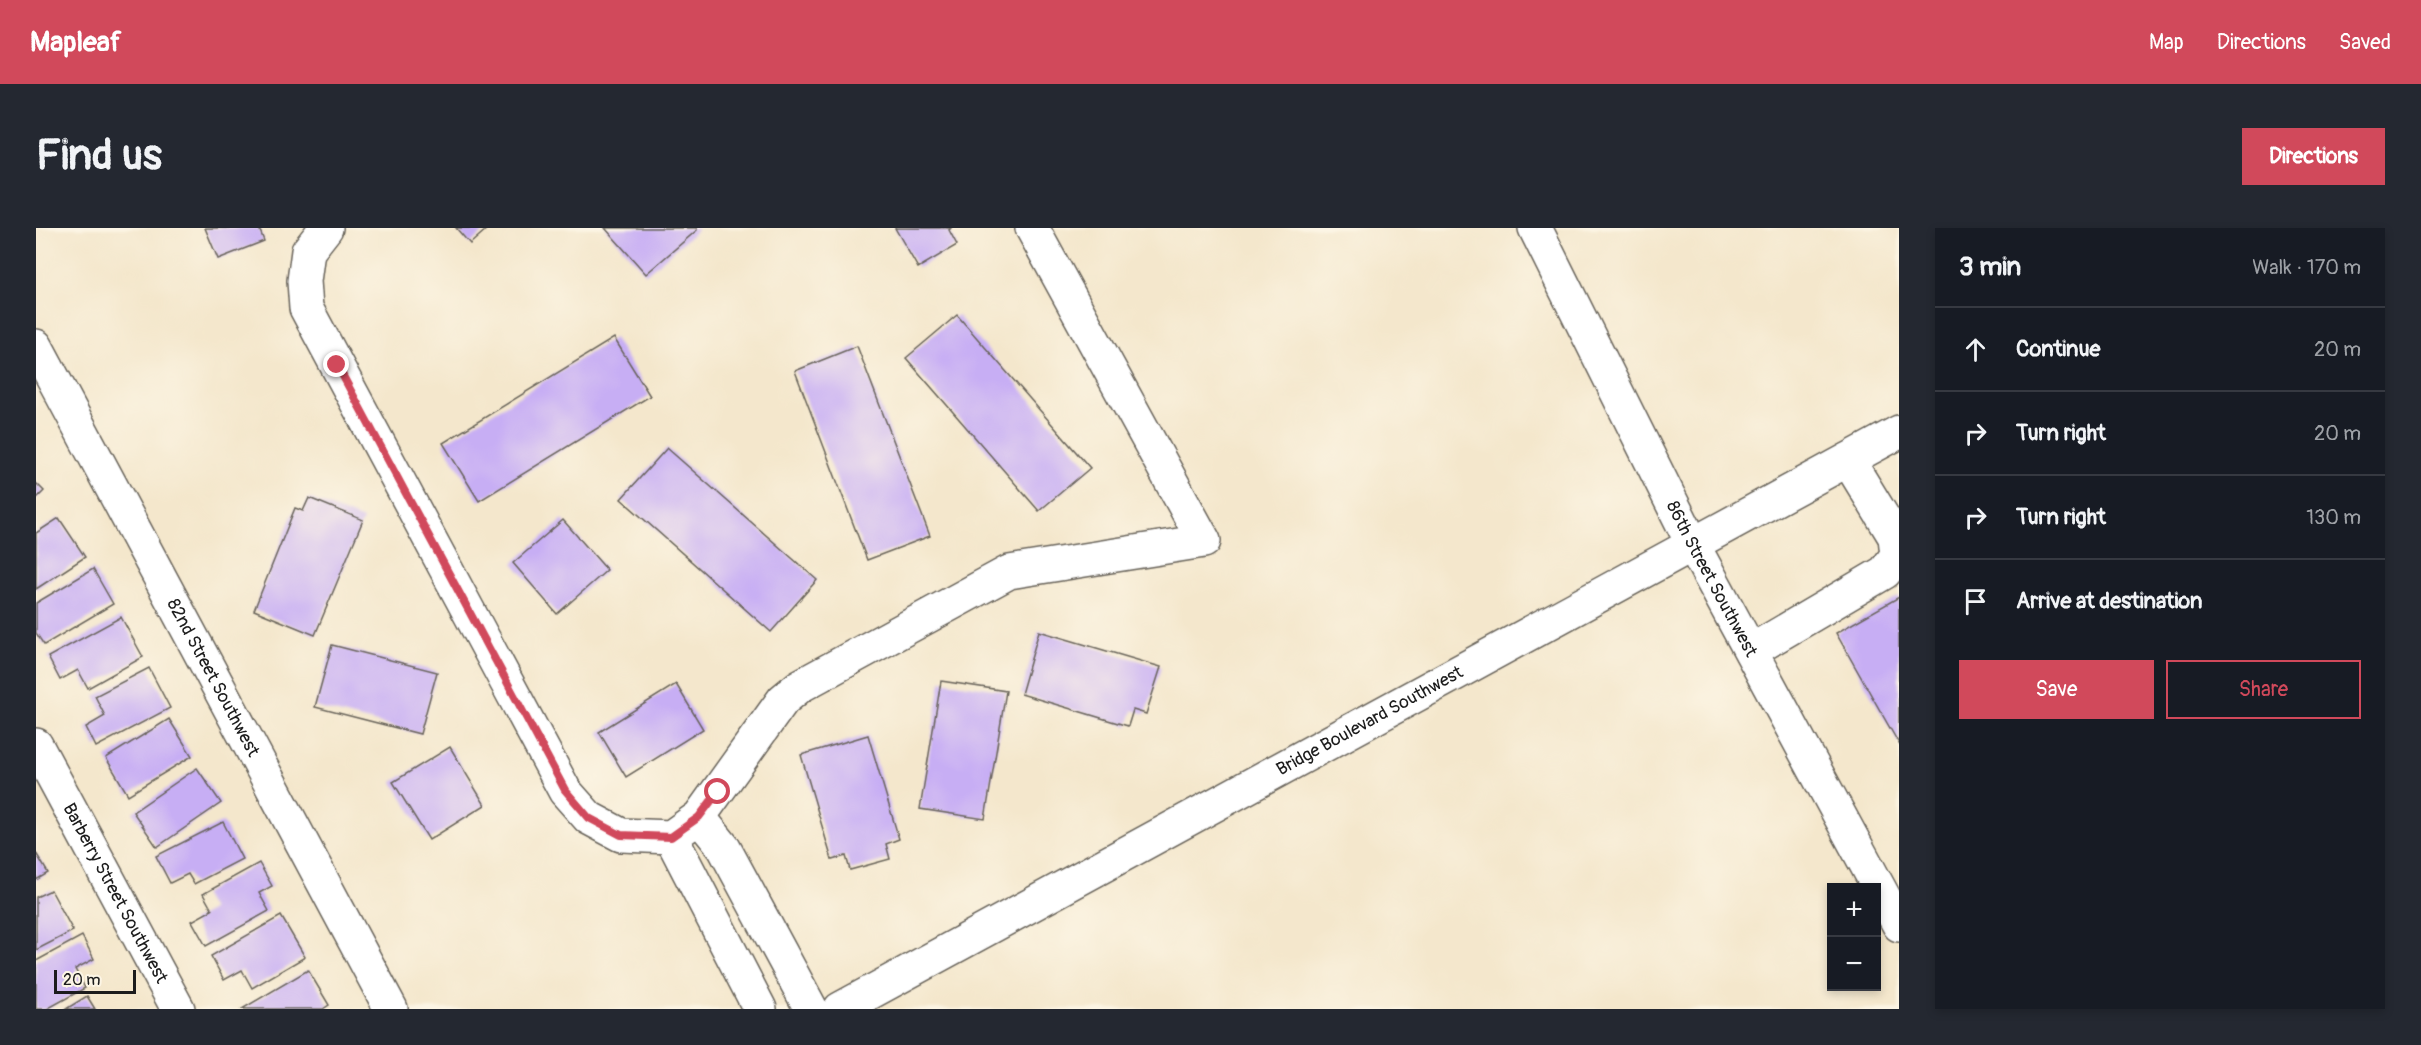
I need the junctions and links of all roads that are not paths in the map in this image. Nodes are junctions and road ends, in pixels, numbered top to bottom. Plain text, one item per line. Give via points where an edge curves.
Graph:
1 (326, 228) edge
2 (1032, 228) edge
3 (1535, 228) edge
4 (36, 346) edge
5 (1899, 432) edge
6 (1848, 460) junction
7 (1693, 545) junction
8 (1751, 651) junction
9 (36, 745) edge
10 (699, 817) junction
11 (671, 837) junction
12 (756, 908) junction
13 (1896, 911) edge
14 (718, 928) junction
15 (178, 1009) edge
16 (391, 1009) edge
17 (760, 1009) edge
18 (811, 1009) edge
19 (840, 1009) edge

1 - 11 street via 308,251 306,308 565,790 589,818 621,835
2 - 10 street via 1204,541 1009,572 800,686 783,700
3 - 7 street, 86th Street Southwest
4 - 16 street, 82nd Street Southwest
5 - 6 street, Bridge Boulevard Southwest
6 - 7 street, Bridge Boulevard Southwest
6 - 8 street via 1895,537 1897,555 1885,572
7 - 8 street, 86th Street Southwest
7 - 19 street, Bridge Boulevard Southwest
8 - 13 street, 86th Street Southwest
9 - 15 street, Barberry Street Southwest
10 - 11 street
10 - 12 street via 724,849
11 - 14 street
12 - 14 street
12 - 18 street
14 - 17 street

